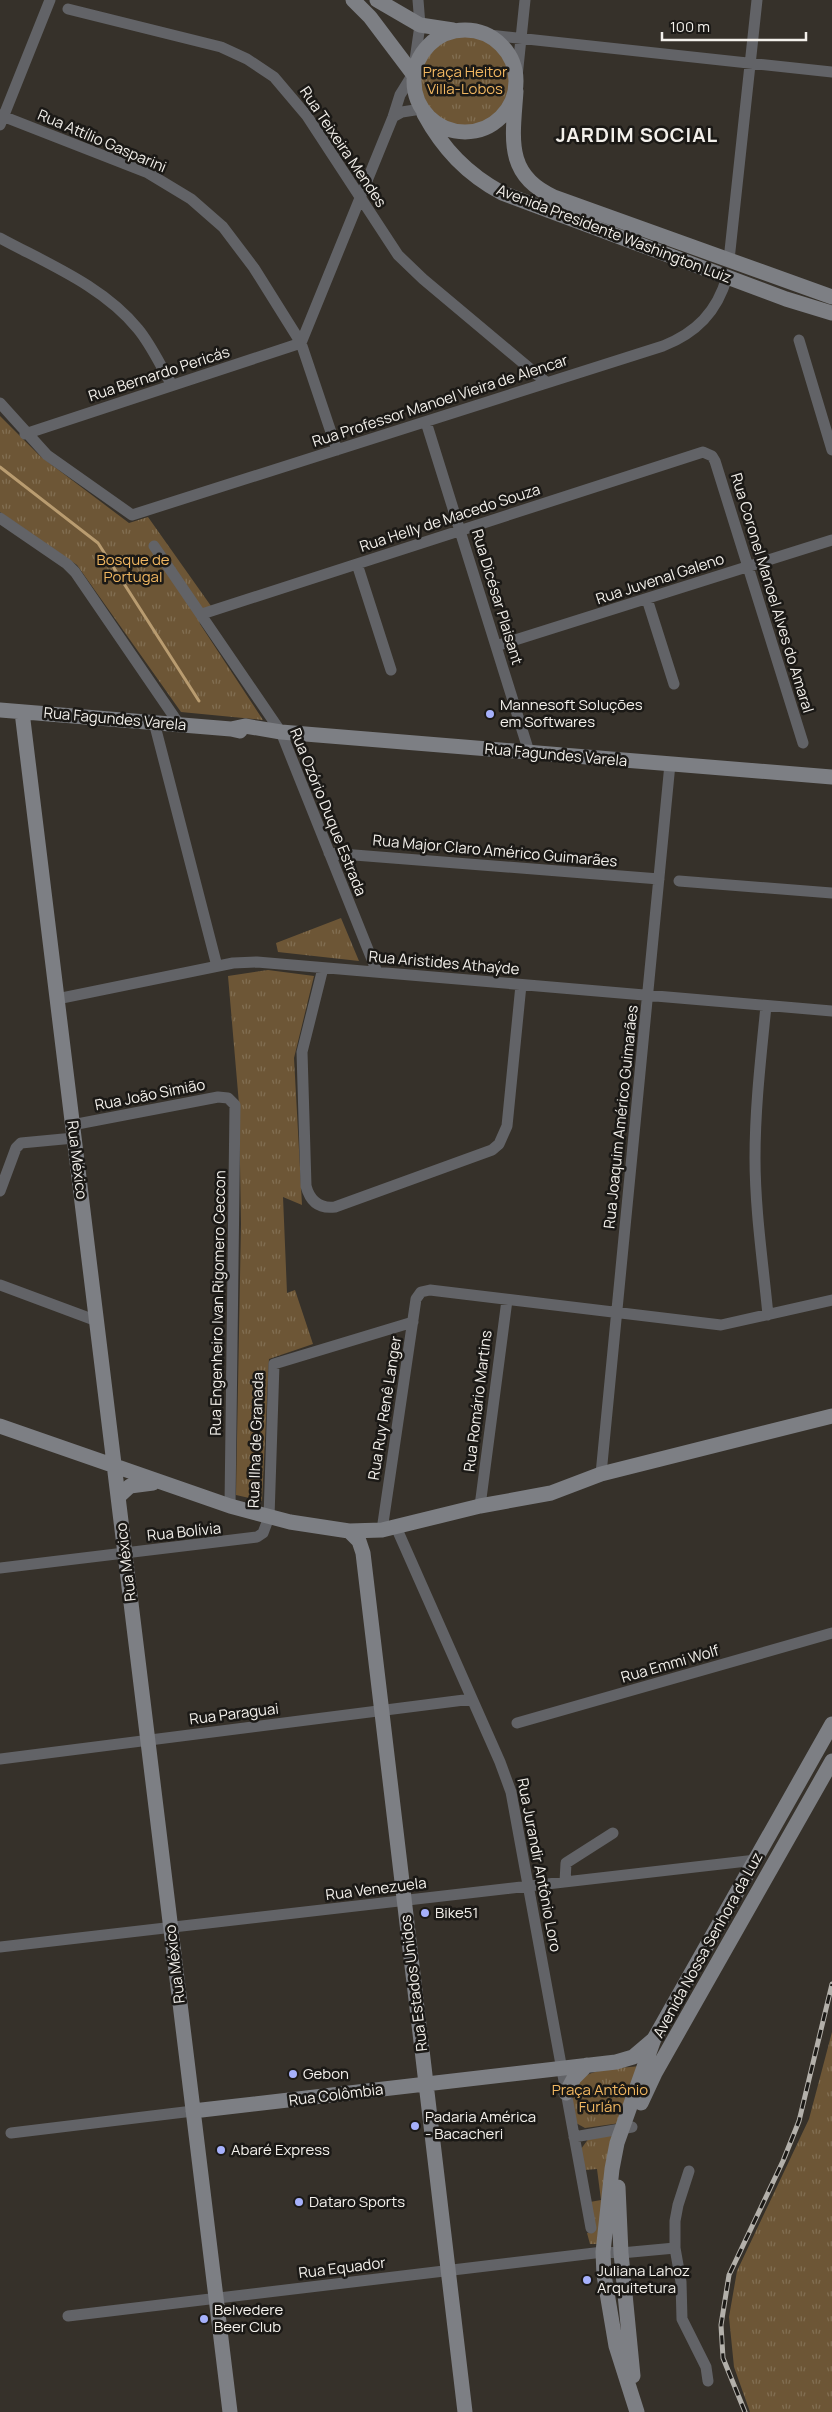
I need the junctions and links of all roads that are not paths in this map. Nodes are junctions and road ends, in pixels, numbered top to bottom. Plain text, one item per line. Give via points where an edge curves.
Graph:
1 (50, 0) edge
2 (353, 0) edge
3 (377, 0) edge
4 (418, 0) edge
5 (525, 0) edge
6 (757, 0) edge
7 (68, 8) dead end
8 (420, 25) junction
9 (454, 30) junction
10 (489, 35) junction
11 (521, 38) junction
12 (750, 63) junction
13 (832, 72) edge
14 (413, 74) junction
15 (516, 84) junction
16 (423, 111) junction
17 (393, 117) junction
18 (1, 119) edge
19 (360, 198) junction
20 (0, 238) edge
21 (729, 260) junction
22 (727, 277) junction
23 (832, 297) edge
24 (832, 313) edge
25 (799, 340) dead end
26 (301, 343) junction
27 (547, 383) junction
28 (172, 385) junction
29 (0, 403) edge
30 (426, 422) junction
31 (25, 434) junction
32 (337, 450) junction
33 (832, 450) edge
34 (708, 454) joint
35 (0, 518) edge
36 (460, 530) junction
37 (832, 540) edge
38 (154, 546) dead end
39 (357, 564) junction
40 (748, 567) junction
41 (647, 599) junction
42 (202, 614) junction
43 (496, 646) junction
44 (391, 670) dead end
45 (674, 684) dead end
46 (0, 710) edge
47 (22, 712) junction
48 (154, 722) junction
49 (179, 724) junction
50 (281, 732) junction
51 (803, 743) dead end
52 (529, 752) junction
53 (670, 764) junction
54 (832, 777) edge
55 (329, 853) junction
56 (659, 879) junction
57 (679, 881) dead end
58 (832, 893) edge
59 (217, 966) junction
60 (323, 968) junction
61 (377, 972) junction
62 (521, 985) junction
63 (648, 995) junction
64 (57, 998) junction
65 (766, 1006) junction
66 (832, 1011) edge
67 (232, 1101) joint
68 (73, 1131) junction
69 (0, 1191) edge
70 (0, 1285) edge
71 (506, 1300) junction
72 (832, 1300) edge
73 (617, 1313) junction
74 (768, 1315) junction
75 (96, 1321) junction
76 (413, 1322) junction
77 (832, 1416) edge
78 (0, 1426) edge
79 (114, 1466) junction
80 (601, 1474) junction
81 (162, 1483) junction
82 (118, 1496) junction
83 (230, 1506) junction
84 (480, 1506) junction
85 (269, 1517) junction
86 (389, 1528) junction
87 (349, 1531) junction
88 (363, 1553) junction
89 (125, 1554) junction
90 (0, 1568) edge
91 (832, 1634) edge
92 (472, 1699) junction
93 (382, 1710) junction
94 (517, 1723) dead end
95 (832, 1724) edge
96 (148, 1740) junction
97 (0, 1759) edge
98 (832, 1761) edge
99 (614, 1833) dead end
100 (756, 1860) junction
101 (565, 1882) junction
102 (529, 1886) junction
103 (404, 1901) junction
104 (170, 1928) junction
105 (0, 1947) edge
106 (654, 2039) junction
107 (587, 2065) junction
108 (562, 2068) junction
109 (426, 2084) junction
110 (566, 2093) junction
111 (193, 2111) junction
112 (627, 2127) junction
113 (10, 2133) dead end
114 (574, 2137) junction
115 (689, 2172) dead end
116 (591, 2228) dead end
117 (675, 2248) junction
118 (603, 2252) junction
119 (621, 2253) junction
120 (448, 2270) junction
121 (216, 2298) junction
122 (68, 2316) dead end
123 (708, 2381) dead end
124 (230, 2412) edge
125 (465, 2412) edge
126 (638, 2412) edge

1 - 18 street
2 - 14 main road
3 - 8 main road
4 - 8 street
5 - 11 street
6 - 12 street
7 - 19 street, Rua Teixeira Mendes via 207,42 261,67 296,101
8 - 9 main road
8 - 14 street
9 - 10 main road via 472,30
9 - 14 main road via 427,46
10 - 11 street
10 - 15 main road via 503,46 512,60
11 - 12 street
11 - 15 street
12 - 13 street
12 - 21 street
14 - 16 main road via 414,92
14 - 17 street via 400,95
15 - 16 main road via 510,107 500,120 485,129 469,133 452,131 437,125
15 - 21 main road, Avenida Presidente Washington Luiz via 515,157 530,182 554,197
16 - 17 street via 402,112
16 - 22 main road, Avenida Presidente Washington Luiz via 436,135 456,160 496,190
17 - 19 street
18 - 26 street, Rua Attílio Gasparini via 148,174 197,204 239,246
19 - 26 street
19 - 27 street, Rua Teixeira Mendes via 390,244 411,268
20 - 28 street via 83,283 117,307 139,330
21 - 22 main road
21 - 23 main road, Avenida Presidente Washington Luiz
22 - 24 main road, Avenida Presidente Washington Luiz
22 - 27 street, Rua Professor Manoel Vieira de Alencar via 714,308 695,330 678,340
25 - 33 street
26 - 28 street, Rua Bernardo Pericás
26 - 32 street, Rua Attílio Gasparini
27 - 30 street, Rua Professor Manoel Vieira de Alencar
28 - 31 street, Rua Bernardo Pericás
29 - 31 street
30 - 32 street, Rua Professor Manoel Vieira de Alencar
30 - 36 street, Rua Dicésar Plaisant
31 - 32 street, Rua Professor Manoel Vieira de Alencar via 52,459 132,515
34 - 36 street, Rua Helly de Macedo Souza via 697,453
34 - 40 street, Rua Coronel Manoel Alves do Amaral via 715,461
35 - 49 street via 75,572
36 - 39 street, Rua Helly de Macedo Souza
36 - 43 street, Rua Dicésar Plaisant
37 - 40 street, Rua Juvenal Galeno
38 - 42 street, Rua Ozório Duque Estrada
39 - 42 street, Rua Helly de Macedo Souza
39 - 44 street
40 - 41 street, Rua Juvenal Galeno
40 - 51 street, Rua Coronel Manoel Alves do Amaral
41 - 43 street, Rua Juvenal Galeno
41 - 45 street
42 - 50 street, Rua Ozório Duque Estrada
43 - 52 street, Rua Dicésar Plaisant
46 - 47 main road, Rua Fagundes Varela
47 - 48 main road, Rua Fagundes Varela
47 - 64 main road, Rua México
48 - 49 main road, Rua Fagundes Varela
48 - 59 street
49 - 50 main road, Rua Fagundes Varela via 245,726
50 - 52 main road, Rua Fagundes Varela
50 - 55 street, Rua Ozório Duque Estrada
52 - 53 main road, Rua Fagundes Varela
53 - 54 main road, Rua Fagundes Varela
53 - 56 street, Rua Joaquim Américo Guimarães
55 - 56 street, Rua Major Claro Américo Guimarães
55 - 61 street, Rua Ozório Duque Estrada
56 - 63 street, Rua Joaquim Américo Guimarães
57 - 58 street
59 - 60 street, Rua Aristides Athaýde via 258,962
59 - 64 street, Rua Aristides Athaýde
60 - 61 street, Rua Aristides Athaýde
60 - 62 street via 304,1040 302,1063 306,1186 312,1200 326,1208 492,1150 499,1144 507,1126
61 - 62 street, Rua Aristides Athaýde
62 - 63 street, Rua Aristides Athaýde
63 - 65 street, Rua Aristides Athaýde
63 - 73 street, Rua Joaquim Américo Guimarães
64 - 68 main road, Rua México
65 - 66 street, Rua Aristides Athaýde
65 - 74 street via 755,1158
67 - 68 street, Rua João Simião via 218,1097
67 - 83 street, Rua Engenheiro Ivan Rigomero Ceccon via 236,1109
68 - 69 street, Rua João Simião via 21,1143 16,1148
68 - 75 main road, Rua México
70 - 75 street
71 - 73 street
71 - 76 street, Rua Ruy Renê Langer via 430,1290 421,1292 416,1299
71 - 84 street, Rua Romário Martins
72 - 74 street
73 - 74 street via 721,1325
73 - 80 street, Rua Joaquim Américo Guimarães
75 - 79 main road, Rua México
76 - 85 street, Rua Ilha de Granada via 274,1364
76 - 86 street, Rua Ruy Renê Langer
77 - 80 main road
78 - 79 main road
79 - 81 main road
79 - 82 main road, Rua México
80 - 84 main road via 561,1490
81 - 82 main road via 135,1484
81 - 83 main road
82 - 89 main road, Rua México
83 - 85 main road
84 - 86 main road
85 - 87 main road
85 - 89 street, Rua Bolívia via 263,1533 250,1540
86 - 87 main road
86 - 88 main road via 370,1539
86 - 92 street, Rua Jurandir Antônio Loro
87 - 88 main road, Rua Estados Unidos via 359,1540
88 - 93 main road, Rua Estados Unidos
89 - 90 street, Rua Bolívia
89 - 96 main road, Rua México
91 - 94 street, Rua Emmi Wolf
92 - 93 street, Rua Paraguai
92 - 102 street, Rua Jurandir Antônio Loro via 511,1792
93 - 96 street, Rua Paraguai
93 - 103 main road, Rua Estados Unidos
95 - 100 main road, Avenida Nossa Senhora da Luz
96 - 97 street, Rua Paraguai
96 - 104 main road, Rua México
98 - 112 main road, Avenida Nossa Senhora da Luz
99 - 101 street via 566,1863
100 - 101 street, Rua Venezuela
100 - 106 main road, Avenida Nossa Senhora da Luz
101 - 102 street, Rua Venezuela
102 - 103 street, Rua Venezuela
102 - 108 street, Rua Jurandir Antônio Loro
103 - 104 street, Rua Venezuela
103 - 109 main road, Rua Estados Unidos
104 - 105 street, Rua Venezuela
104 - 111 main road, Rua México
106 - 107 main road, Rua Colômbia via 633,2057
106 - 112 main road, Avenida Nossa Senhora da Luz
107 - 108 main road, Rua Colômbia
107 - 110 main road via 574,2078
108 - 109 main road, Rua Colômbia
108 - 110 street, Rua Jurandir Antônio Loro
109 - 111 main road, Rua Colômbia
109 - 120 main road, Rua Estados Unidos
110 - 114 street, Rua Jurandir Antônio Loro
111 - 113 street, Rua Colômbia
111 - 121 main road, Rua México
112 - 114 street
112 - 118 main road, Avenida Nossa Senhora da Luz via 612,2168
112 - 119 main road, Avenida Nossa Senhora da Luz via 618,2185
114 - 116 street, Rua Jurandir Antônio Loro
115 - 117 street via 675,2221
117 - 119 street, Rua Equador
117 - 123 street via 681,2282 682,2319 706,2367
118 - 119 street, Rua Equador
118 - 120 street, Rua Equador
118 - 126 main road, Avenida Nossa Senhora da Luz via 611,2321
119 - 126 main road, Avenida Nossa Senhora da Luz via 629,2352
120 - 121 street, Rua Equador
120 - 125 main road, Rua Estados Unidos
121 - 122 street, Rua Equador
121 - 124 main road, Rua México

